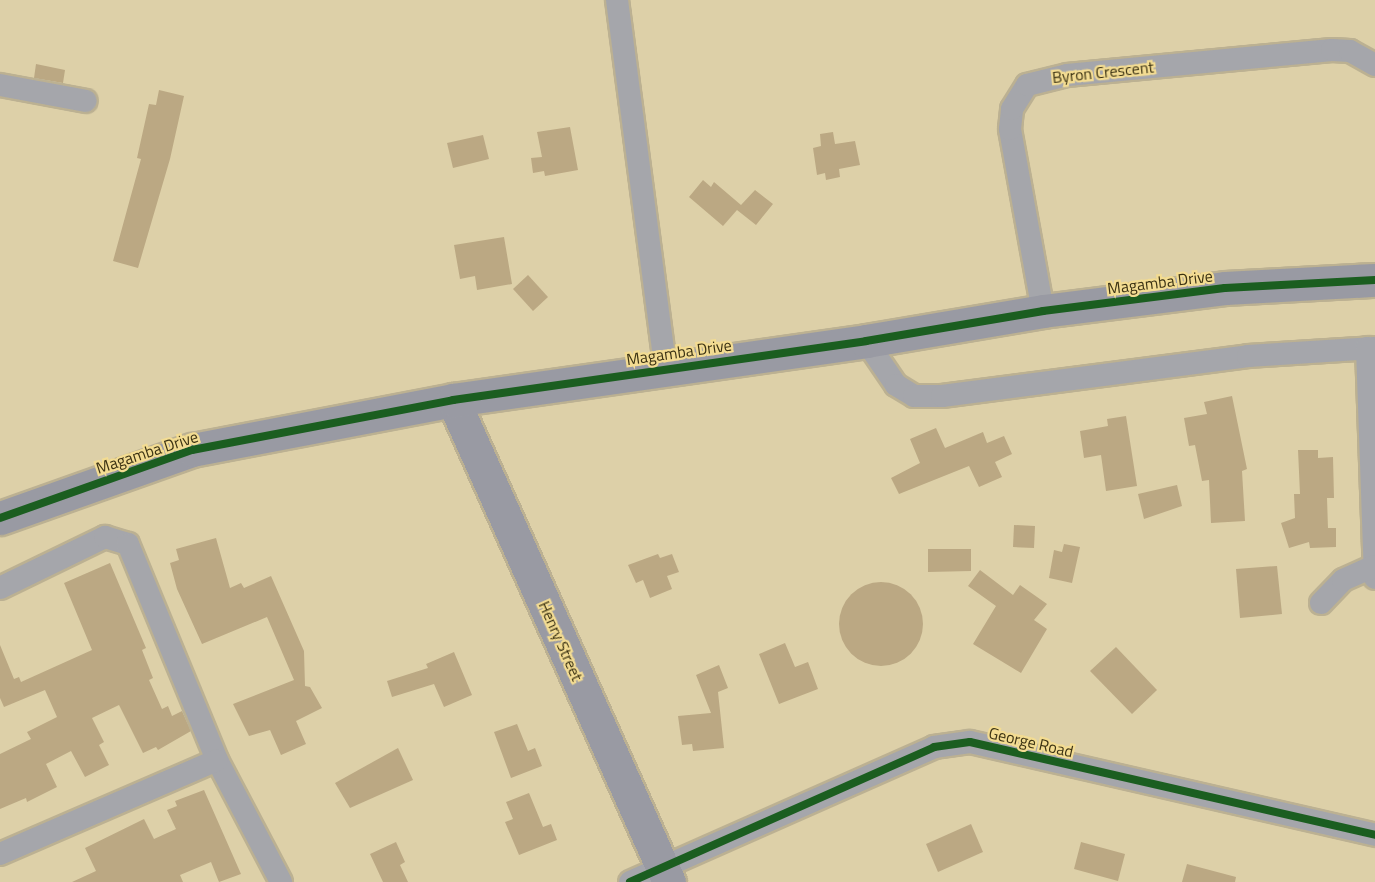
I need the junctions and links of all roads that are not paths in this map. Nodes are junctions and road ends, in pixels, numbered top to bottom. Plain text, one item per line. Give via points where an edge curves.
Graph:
1 (617, 0) edge
2 (1375, 64) edge
3 (0, 85) edge
4 (86, 101) dead end
5 (1375, 280) edge
6 (1043, 311) junction
7 (866, 341) junction
8 (1371, 348) edge
9 (665, 367) junction
10 (453, 400) junction
11 (0, 518) edge
12 (1374, 572) edge
13 (0, 588) edge
14 (1321, 603) dead end
15 (217, 760) junction
16 (1375, 835) edge
17 (0, 854) edge
18 (666, 875) edge
19 (281, 882) edge
20 (630, 882) edge

1 - 9 street
2 - 6 street, Byron Crescent via 1350,51 1332,50 1067,75 1027,85 1012,109 1010,138
3 - 4 street
5 - 6 street, Magamba Drive via 1225,288
6 - 7 street, Magamba Drive
7 - 8 street via 903,392 942,396 1248,356
7 - 9 street, Magamba Drive
8 - 12 street
9 - 10 street, Magamba Drive
10 - 11 street, Magamba Drive via 192,450
10 - 18 street, Henry Street
12 - 14 street via 1343,580
13 - 15 street via 105,537 128,544
15 - 17 street
15 - 19 street
16 - 18 street, George Road via 970,742 934,747
18 - 20 street, George Road

